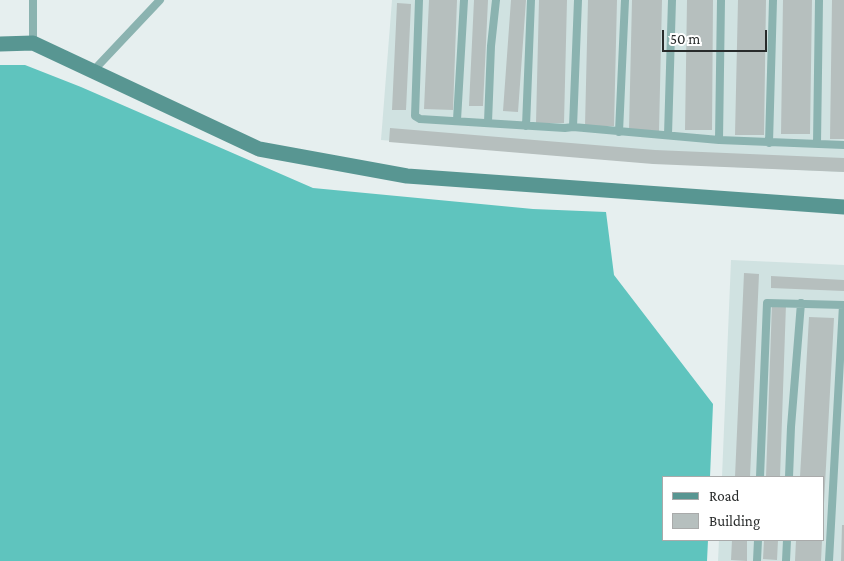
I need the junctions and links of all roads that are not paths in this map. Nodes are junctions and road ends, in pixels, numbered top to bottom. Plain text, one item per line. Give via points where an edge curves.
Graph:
1 (33, 0) edge
2 (160, 0) edge
3 (420, 0) edge
4 (464, 0) edge
5 (496, 0) edge
6 (531, 0) edge
7 (578, 0) edge
8 (625, 0) edge
9 (672, 0) edge
10 (721, 0) edge
11 (773, 0) edge
12 (819, 0) edge
13 (33, 43) junction
14 (0, 44) edge
15 (93, 71) junction
16 (457, 120) junction
17 (488, 122) junction
18 (526, 126) junction
19 (573, 127) junction
20 (619, 132) junction
21 (668, 135) junction
22 (720, 140) junction
23 (769, 143) junction
24 (817, 144) junction
25 (844, 145) edge
26 (844, 207) edge
27 (801, 303) junction
28 (843, 305) edge
29 (760, 476) edge
30 (789, 476) edge
31 (758, 541) edge
32 (787, 541) edge
33 (757, 561) edge
34 (786, 561) edge
35 (829, 561) edge

1 - 13 lane
2 - 15 lane
3 - 16 lane via 415,116 420,119
4 - 16 lane
5 - 17 lane
6 - 18 lane
7 - 19 lane
8 - 20 lane
9 - 21 lane
10 - 22 lane
11 - 23 lane
12 - 24 lane
13 - 14 street
13 - 15 street
15 - 26 street via 259,148 407,176
16 - 17 lane via 480,124
17 - 18 lane
18 - 19 lane
19 - 20 lane
20 - 21 lane
21 - 22 lane
22 - 23 lane
23 - 24 lane
24 - 25 lane
27 - 28 lane
27 - 29 lane via 767,303
27 - 30 lane
28 - 35 lane
31 - 33 lane
32 - 34 lane

